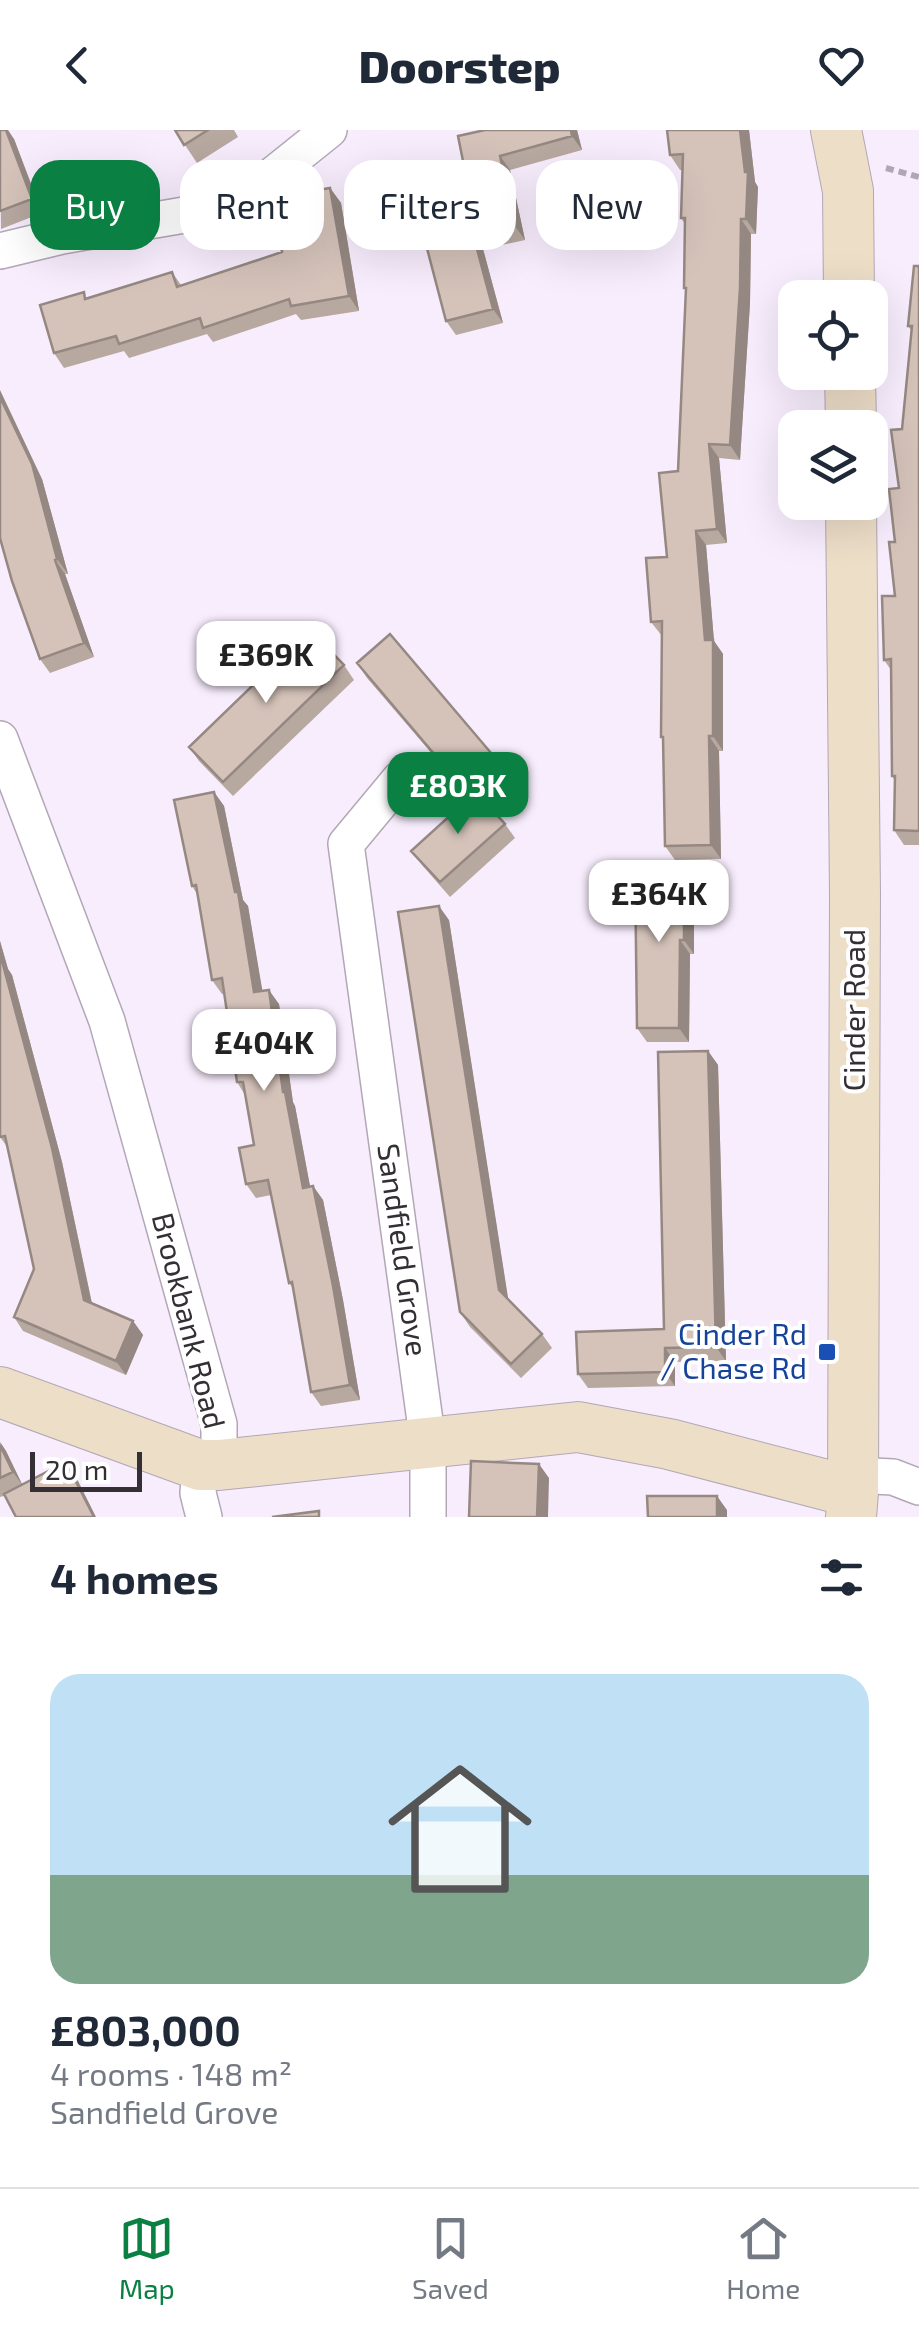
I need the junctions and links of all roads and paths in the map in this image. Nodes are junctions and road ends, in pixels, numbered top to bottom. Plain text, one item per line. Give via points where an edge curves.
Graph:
1 (329, 130) edge
2 (836, 130) edge
3 (0, 251) edge
4 (849, 280) edge
5 (851, 520) edge
6 (0, 740) edge
7 (400, 779) dead end
8 (0, 1392) edge
9 (428, 1443) junction
10 (209, 1465) junction
11 (919, 1486) edge
12 (852, 1495) edge
13 (204, 1517) edge
14 (428, 1517) edge

1 - 3 street via 234,202
2 - 4 main road via 848,191
5 - 12 main road, Cinder Road
6 - 10 street, Brookbank Road via 107,1020 219,1424
7 - 9 street, Sandfield Grove via 346,844
8 - 10 main road
9 - 10 main road, Brookbank Road
9 - 12 main road, Brookbank Road via 578,1427 669,1444
9 - 14 street, Sandfield Grove
10 - 13 street via 198,1493
11 - 12 street via 894,1477

